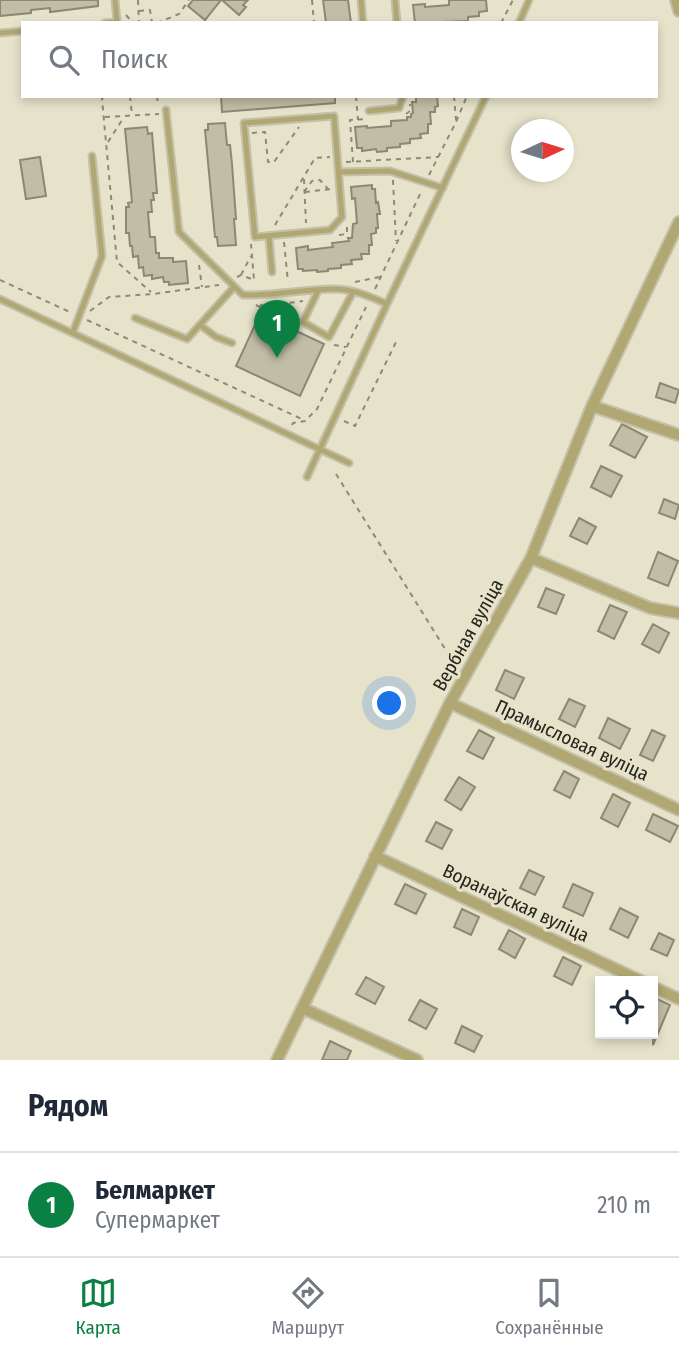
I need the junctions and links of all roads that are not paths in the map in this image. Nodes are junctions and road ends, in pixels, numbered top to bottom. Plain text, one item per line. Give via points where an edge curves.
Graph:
1 (115, 0) edge
2 (361, 0) edge
3 (395, 0) edge
4 (529, 0) edge
5 (676, 0) edge
6 (679, 11) edge
7 (117, 21) edge
8 (363, 21) edge
9 (397, 21) edge
10 (520, 21) edge
11 (21, 31) edge
12 (0, 33) edge
13 (402, 98) edge
14 (485, 98) edge
15 (369, 111) dead end
16 (166, 112) road end
17 (92, 156) dead end
18 (339, 172) junction
19 (443, 188) junction
20 (679, 222) edge
21 (269, 237) junction
22 (272, 272) dead end
23 (234, 287) junction
24 (318, 291) junction
25 (353, 292) junction
26 (0, 299) edge
27 (387, 304) junction
28 (135, 318) dead end
29 (200, 325) junction
30 (73, 332) junction
31 (232, 343) dead end
32 (592, 406) junction
33 (679, 435) edge
34 (320, 449) junction
35 (349, 463) dead end
36 (307, 477) dead end
37 (531, 558) junction
38 (679, 613) edge
39 (450, 703) junction
40 (679, 810) edge
41 (375, 856) junction
42 (630, 976) edge
43 (658, 989) edge
44 (679, 999) edge
45 (303, 1008) junction
46 (277, 1060) edge
47 (417, 1060) edge

1 - 7 lane
2 - 8 lane
3 - 9 lane
4 - 10 lane
5 - 6 street
11 - 12 lane
13 - 15 lane via 399,108
14 - 19 lane
16 - 23 lane via 179,232
17 - 30 lane via 102,256
18 - 19 lane via 390,171
18 - 21 lane via 342,218 330,230
18 - 21 lane via 334,116 244,123 256,237
19 - 27 lane
20 - 32 street, Вербная вуліца
21 - 22 lane
23 - 24 lane via 243,295
23 - 29 lane
24 - 25 lane
24 - 25 lane via 303,322 329,337
25 - 27 lane
26 - 30 lane
27 - 34 lane
28 - 29 lane via 187,339
29 - 31 lane
30 - 34 lane
32 - 33 street
32 - 37 street, Вербная вуліца
34 - 35 lane
34 - 36 lane
37 - 38 street via 650,608
37 - 39 street, Вербная вуліца
39 - 40 street, Прамысловая вуліца
39 - 41 street, Вербная вуліца
41 - 42 street, Воранаўская вуліца
41 - 45 street, Вербная вуліца
43 - 44 street
45 - 46 street, Вербная вуліца
45 - 47 street

